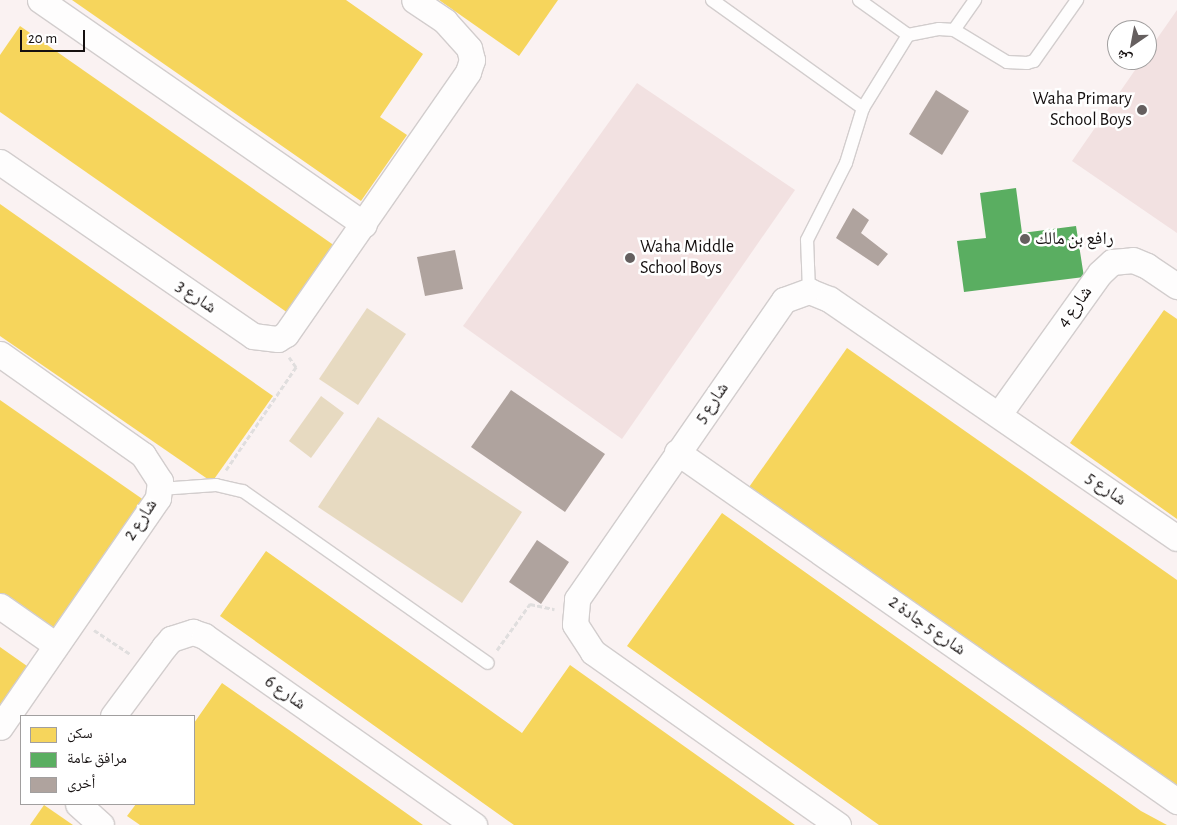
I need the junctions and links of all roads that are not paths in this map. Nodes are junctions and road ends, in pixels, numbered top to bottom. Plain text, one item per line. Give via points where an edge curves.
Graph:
1 (40, 0) edge
2 (414, 0) edge
3 (712, 0) edge
4 (859, 0) edge
5 (975, 0) edge
6 (1077, 0) edge
7 (954, 30) junction
8 (908, 35) junction
9 (863, 108) junction
10 (0, 162) edge
11 (364, 224) junction
12 (1177, 286) edge
13 (809, 291) junction
14 (0, 354) edge
15 (999, 414) junction
16 (677, 452) junction
17 (160, 489) junction
18 (1177, 538) edge
19 (0, 606) edge
20 (56, 645) junction
21 (488, 663) road end
22 (114, 715) edge
23 (10, 721) edge
24 (1177, 800) edge
25 (79, 805) edge
26 (101, 825) edge
27 (474, 825) edge
28 (838, 825) edge

1 - 11 street
2 - 11 street via 460,35 472,60 468,72
3 - 9 lane
4 - 8 lane
5 - 7 lane
6 - 7 lane via 1034,61 1028,63 1007,62
7 - 8 lane via 939,29
8 - 9 lane
9 - 13 lane via 846,163 807,240
10 - 11 street, شارع 3 via 252,336 278,339 286,334
12 - 15 street, شارع 4 via 1133,260 1112,262 1100,273
13 - 15 street, شارع 5 via 829,299
13 - 16 street, شارع 5 via 784,300
14 - 17 street, شارع 2 via 143,455 158,473
15 - 18 street, شارع 5
16 - 24 street, شارع 5 جادة 2
16 - 28 street, شارع 5 via 577,599 574,613 579,634 593,652
17 - 20 street, شارع 2 via 158,498
17 - 21 lane via 216,485 244,491
19 - 20 street
20 - 23 street, شارع 2
22 - 27 street, شارع 6 via 171,639 193,632 204,636
25 - 26 street

